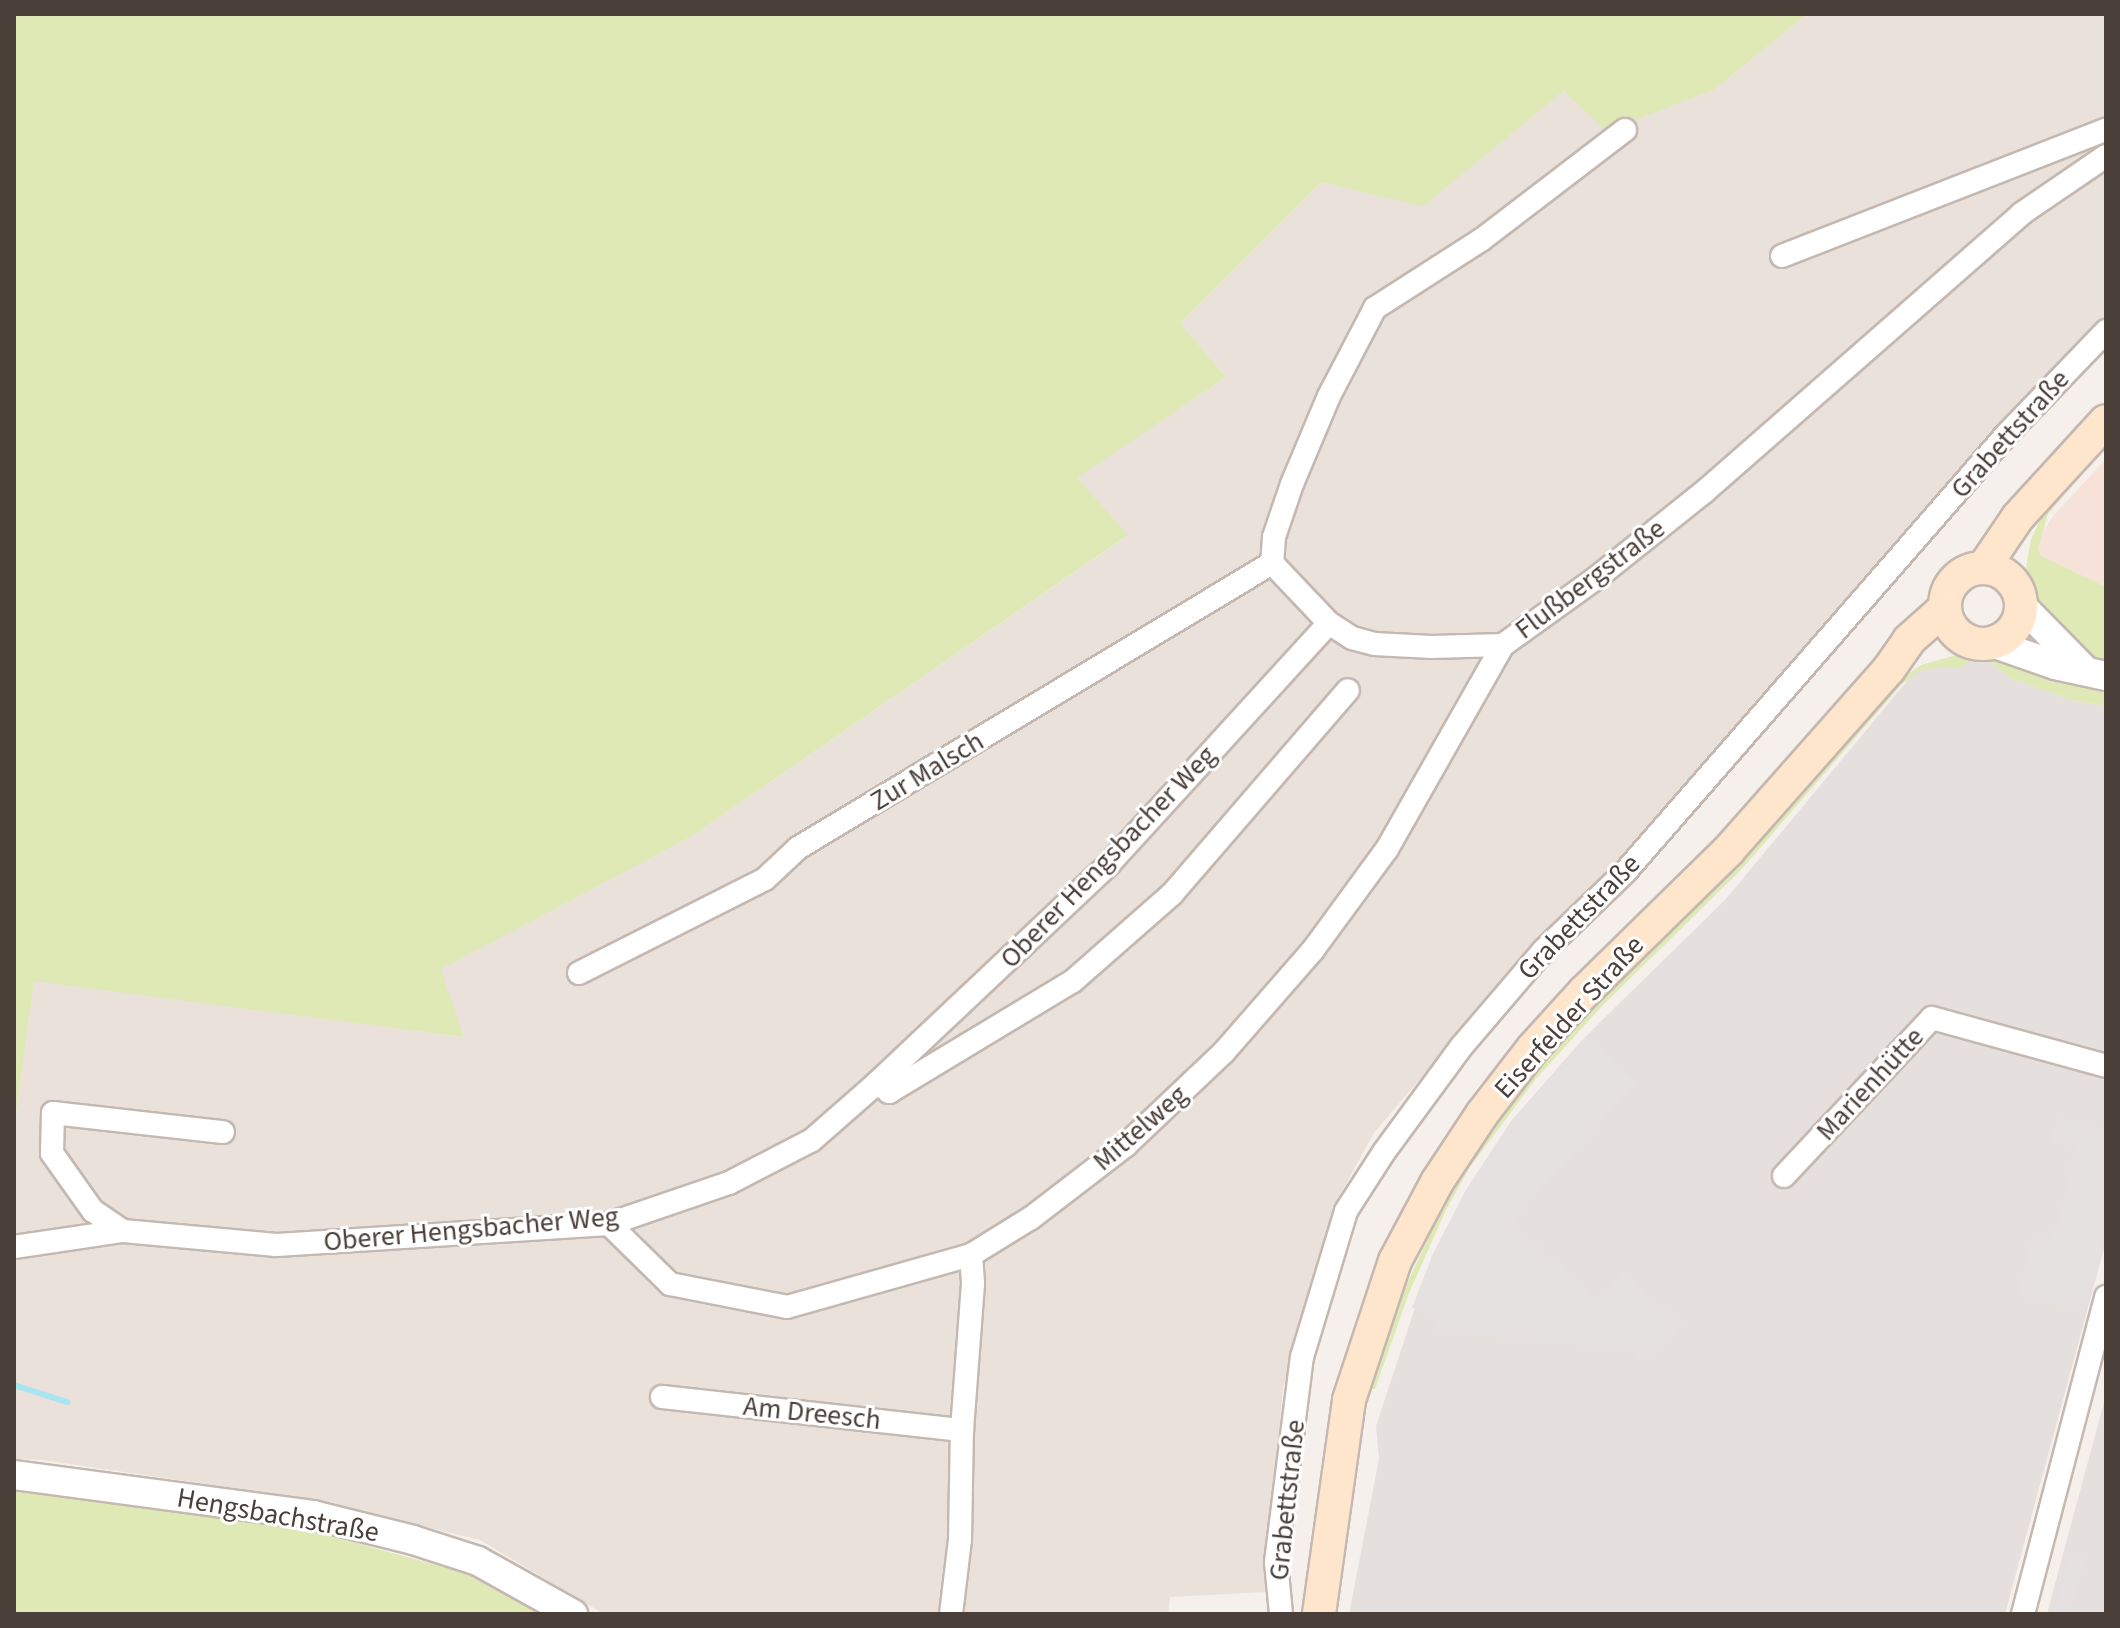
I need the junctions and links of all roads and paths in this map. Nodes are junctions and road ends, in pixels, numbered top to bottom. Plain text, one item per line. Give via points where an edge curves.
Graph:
1 (1625, 130) dead end
2 (2106, 130) edge
3 (2106, 156) edge
4 (1782, 256) dead end
5 (2106, 331) edge
6 (2106, 421) edge
7 (1272, 563) junction
8 (2005, 584) junction
9 (1945, 608) junction
10 (1329, 623) junction
11 (1978, 642) junction
12 (1503, 645) junction
13 (1889, 669) junction
14 (2095, 673) edge
15 (1348, 690) dead end
16 (579, 973) dead end
17 (2106, 1066) edge
18 (878, 1082) junction
19 (223, 1132) dead end
20 (1784, 1176) dead end
21 (609, 1224) junction
22 (123, 1231) junction
23 (14, 1247) edge
24 (971, 1255) junction
25 (2106, 1297) edge
26 (662, 1397) dead end
27 (962, 1430) junction
28 (14, 1475) edge
29 (573, 1614) edge
30 (951, 1614) edge
31 (1281, 1614) edge
32 (1319, 1614) edge
33 (2023, 1614) edge

1 - 7 street via 1481,240 1375,308 1329,396 1292,484 1274,537
2 - 4 street
3 - 12 street, Flußbergstraße via 2021,214 1704,492
5 - 31 street, Grabettstraße via 2007,434 1626,871 1543,951 1462,1046 1346,1211 1302,1357 1276,1562
6 - 8 main road via 2018,517
7 - 10 street, Flußbergstraße
7 - 16 street, Zur Malsch via 798,848 765,879
8 - 9 main road via 1960,575 1946,595
8 - 11 main road via 2013,630
8 - 14 street
9 - 11 main road via 1947,621
9 - 13 main road, Eiserfelder Straße via 1909,640
10 - 12 street, Flußbergstraße via 1374,644
10 - 18 street, Oberer Hengsbacher Weg via 1109,864
11 - 13 main road, Eiserfelder Straße via 1931,648
11 - 14 street
12 - 24 street, Mittelweg via 1387,849 1313,950 1224,1052 1126,1145 1031,1218
13 - 32 main road, Eiserfelder Straße via 1719,861 1533,1048 1437,1182 1395,1261 1349,1400
15 - 18 street, Oberer Hengsbacher Weg via 1172,894 1073,981 889,1092
17 - 20 street, Marienhütte via 1932,1018
18 - 21 street, Oberer Hengsbacher Weg via 812,1140 729,1183
19 - 22 street via 53,1113 52,1153 93,1211
21 - 22 street, Oberer Hengsbacher Weg via 276,1245
21 - 24 street, Mittelweg via 670,1284 787,1307
22 - 23 street, Oberer Hengsbacher Weg
24 - 27 street
25 - 33 street
26 - 27 street, Am Dreesch
27 - 30 street via 960,1540
28 - 29 street, Hengsbachstraße via 313,1515 399,1536 478,1561

